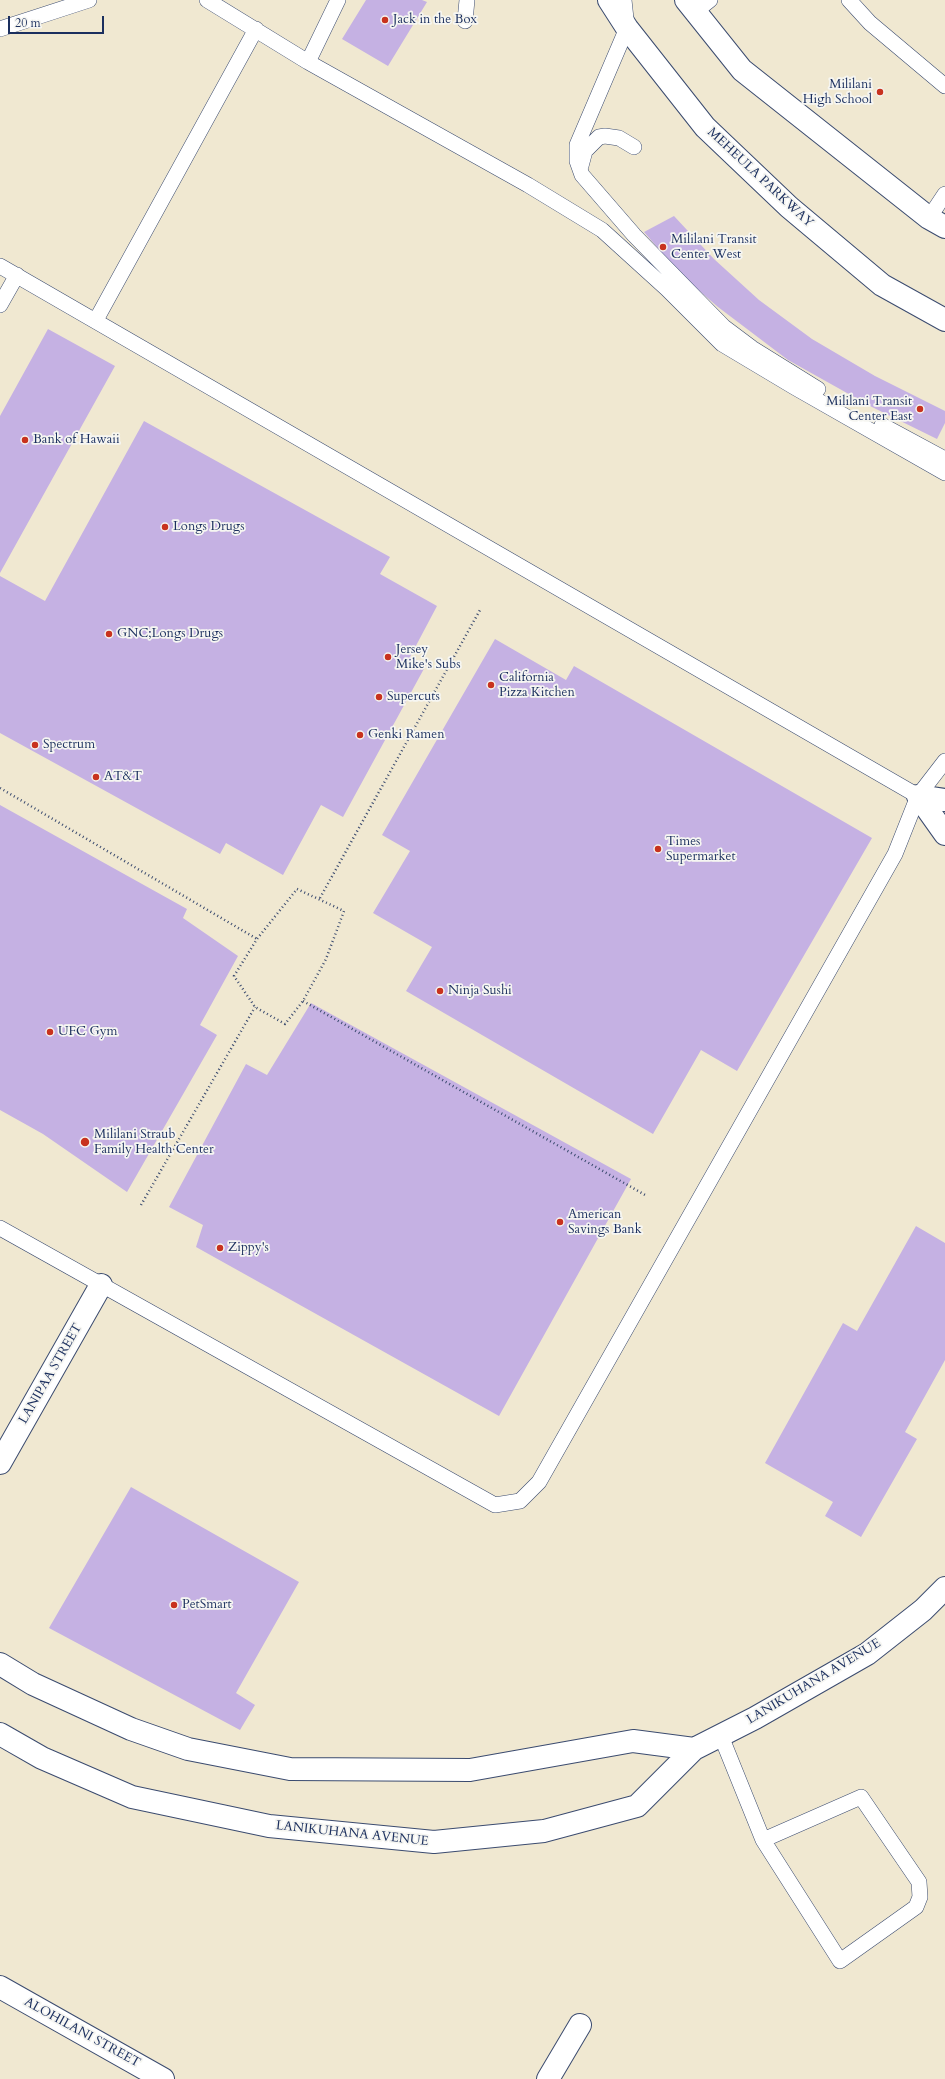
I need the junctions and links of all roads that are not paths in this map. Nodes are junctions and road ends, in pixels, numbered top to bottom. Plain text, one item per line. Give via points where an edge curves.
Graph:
1 (89, 0) edge
2 (207, 0) edge
3 (338, 0) edge
4 (467, 0) edge
5 (608, 0) edge
6 (624, 0) edge
7 (849, 0) edge
8 (697, 4) edge
9 (465, 20) dead end
10 (627, 28) junction
11 (0, 29) edge
12 (256, 29) junction
13 (308, 62) junction
14 (945, 86) edge
15 (634, 147) dead end
16 (582, 175) junction
17 (945, 194) edge
18 (937, 222) edge
19 (0, 266) edge
20 (17, 275) junction
21 (0, 305) edge
22 (96, 320) junction
23 (945, 320) edge
24 (945, 459) edge
25 (945, 473) edge
26 (945, 761) edge
27 (918, 796) junction
28 (945, 800) edge
29 (945, 834) edge
30 (0, 1228) edge
31 (101, 1285) junction
32 (0, 1463) edge
33 (945, 1588) edge
34 (0, 1664) edge
35 (0, 1734) edge
36 (721, 1736) junction
37 (694, 1749) junction
38 (763, 1840) junction
39 (0, 1987) edge
40 (580, 2025) dead end
41 (163, 2079) edge
42 (548, 2079) edge

1 - 11 lane
2 - 12 lane
3 - 13 lane
4 - 9 lane
5 - 10 main road, MEHEULA PARKWAY
6 - 10 lane
7 - 14 lane via 870,23
8 - 18 main road via 742,70
10 - 16 lane via 577,145 577,161
10 - 23 main road, MEHEULA PARKWAY via 705,127 789,207 882,285
12 - 13 lane
12 - 22 lane
13 - 25 lane via 528,185 602,230 722,344
15 - 16 lane via 619,138 599,138 589,145 582,158
16 - 24 lane via 634,236 724,327 804,381
17 - 18 lane
19 - 20 lane
20 - 21 lane
20 - 22 lane
22 - 27 lane
26 - 27 lane
27 - 28 main road
27 - 29 main road
27 - 31 lane via 895,854 880,881 539,1482 520,1501 495,1505
30 - 31 lane
31 - 32 main road, LANIPAA STREET
33 - 36 main road, LANIKUHANA AVENUE via 923,1610 867,1654
34 - 37 main road via 33,1684 131,1730 188,1749 290,1769 470,1770 633,1741
35 - 37 main road, LANIKUHANA AVENUE via 42,1758 132,1797 269,1826 434,1842 544,1831 637,1806
36 - 37 main road, LANIKUHANA AVENUE
36 - 38 lane
38 - 38 lane via 861,1797 919,1882 920,1897 916,1907 840,1961
39 - 41 main road, ALOHILANI STREET
40 - 42 main road

